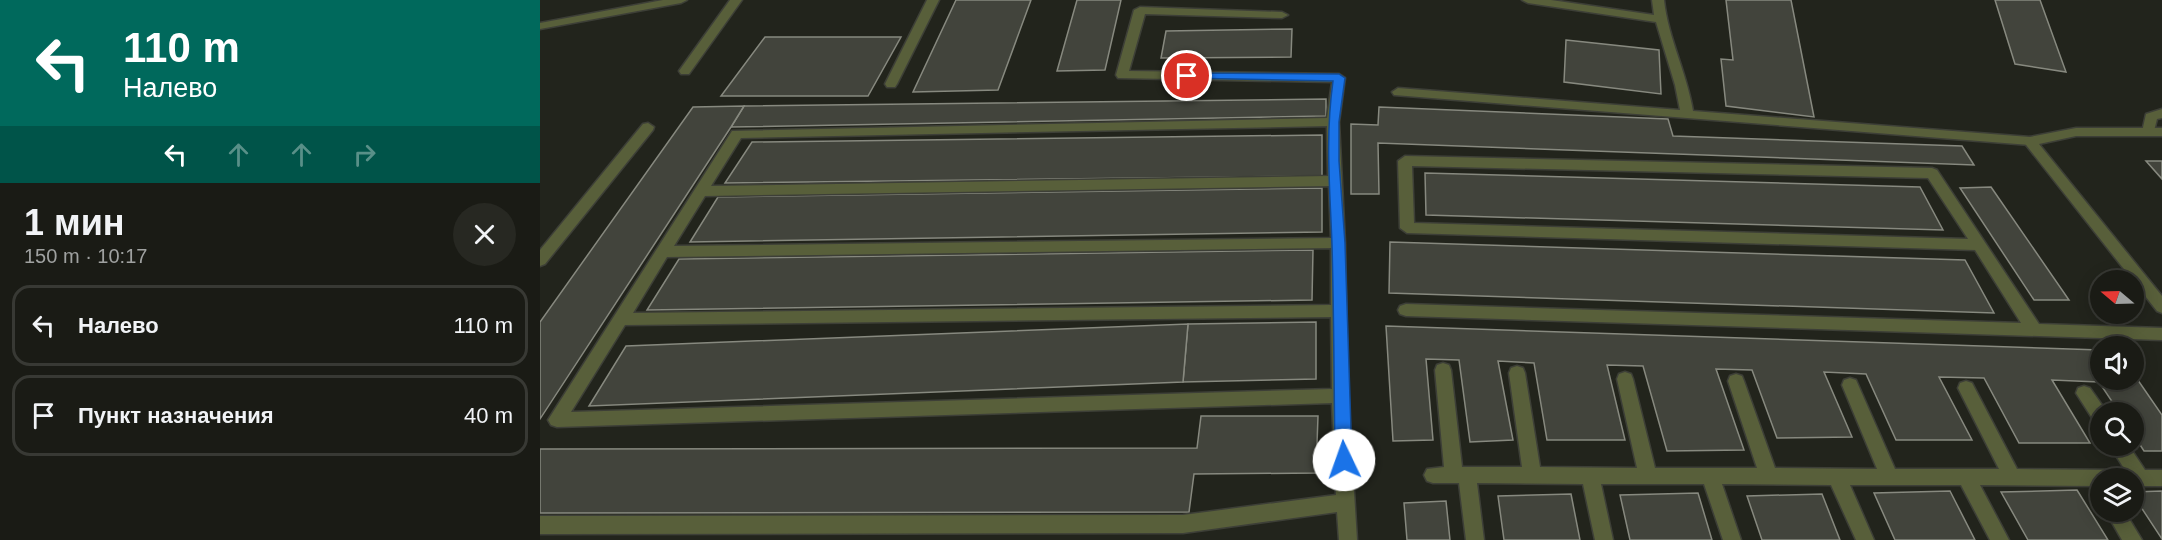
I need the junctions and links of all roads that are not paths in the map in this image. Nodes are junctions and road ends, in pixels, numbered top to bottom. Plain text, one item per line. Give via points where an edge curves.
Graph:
1 (681, 0) edge
2 (736, 0) edge
3 (933, 0) edge
4 (1528, 0) edge
5 (1658, 0) edge
6 (1282, 15) dead end
7 (1659, 19) junction
8 (540, 26) edge
9 (685, 71) dead end
10 (891, 84) dead end
11 (1398, 92) dead end
12 (1687, 114) junction
13 (2162, 114) edge
14 (1333, 122) junction
15 (648, 127) dead end
16 (2155, 132) edge
17 (2030, 141) junction
18 (1334, 181) junction
19 (702, 191) junction
20 (1338, 243) junction
21 (1979, 245) junction
22 (662, 252) junction
23 (540, 260) edge
24 (2162, 307) edge
25 (1406, 310) dead end
26 (1338, 311) junction
27 (621, 319) junction
28 (2035, 331) junction
29 (2162, 334) edge
30 (1443, 370) dead end
31 (1517, 373) dead end
32 (1625, 380) dead end
33 (1736, 381) dead end
34 (1850, 385) dead end
35 (1966, 388) dead end
36 (2084, 393) dead end
37 (1340, 396) junction
38 (2090, 402) edge
39 (1433, 475) dead end
40 (1460, 475) junction
41 (1532, 476) junction
42 (1590, 476) junction
43 (1648, 476) junction
44 (1710, 476) junction
45 (1769, 476) junction
46 (1837, 477) junction
47 (1890, 477) junction
48 (1966, 477) junction
49 (2013, 477) junction
50 (2144, 478) edge
51 (2162, 478) edge
52 (2090, 482) edge
53 (1346, 502) junction
54 (2121, 522) edge
55 (540, 525) edge
56 (1348, 540) edge
57 (1475, 540) edge
58 (1604, 540) edge
59 (1732, 540) edge
60 (1865, 540) edge
61 (2000, 540) edge
62 (2133, 540) edge

1 - 8 street
2 - 9 street
3 - 10 street
4 - 7 street
5 - 7 street
6 - 14 street via 1140,10 1122,75 1339,78
7 - 12 street via 1686,99
11 - 12 street
12 - 17 street
13 - 16 street via 2151,117
14 - 18 street
14 - 19 street via 737,134
15 - 23 street
16 - 17 street via 2076,132
17 - 24 street
18 - 19 street
18 - 20 street
19 - 22 street
20 - 22 street
20 - 26 street
21 - 21 street via 1932,173 1404,161 1407,228
21 - 28 street
22 - 27 street
25 - 28 street
26 - 27 street
26 - 37 street
27 - 37 street via 557,420
28 - 29 street
30 - 40 street
31 - 41 street
32 - 43 street
33 - 45 street
34 - 47 street
35 - 49 street
36 - 38 street
37 - 53 street
39 - 40 street
40 - 41 street
40 - 57 street
41 - 42 street
42 - 43 street
42 - 58 street
43 - 44 street
44 - 45 street
44 - 59 street
45 - 46 street
46 - 47 street
46 - 60 street
47 - 48 street
48 - 49 street
48 - 61 street
49 - 52 street
50 - 51 street
53 - 55 street via 1183,524
53 - 56 street
54 - 62 street

